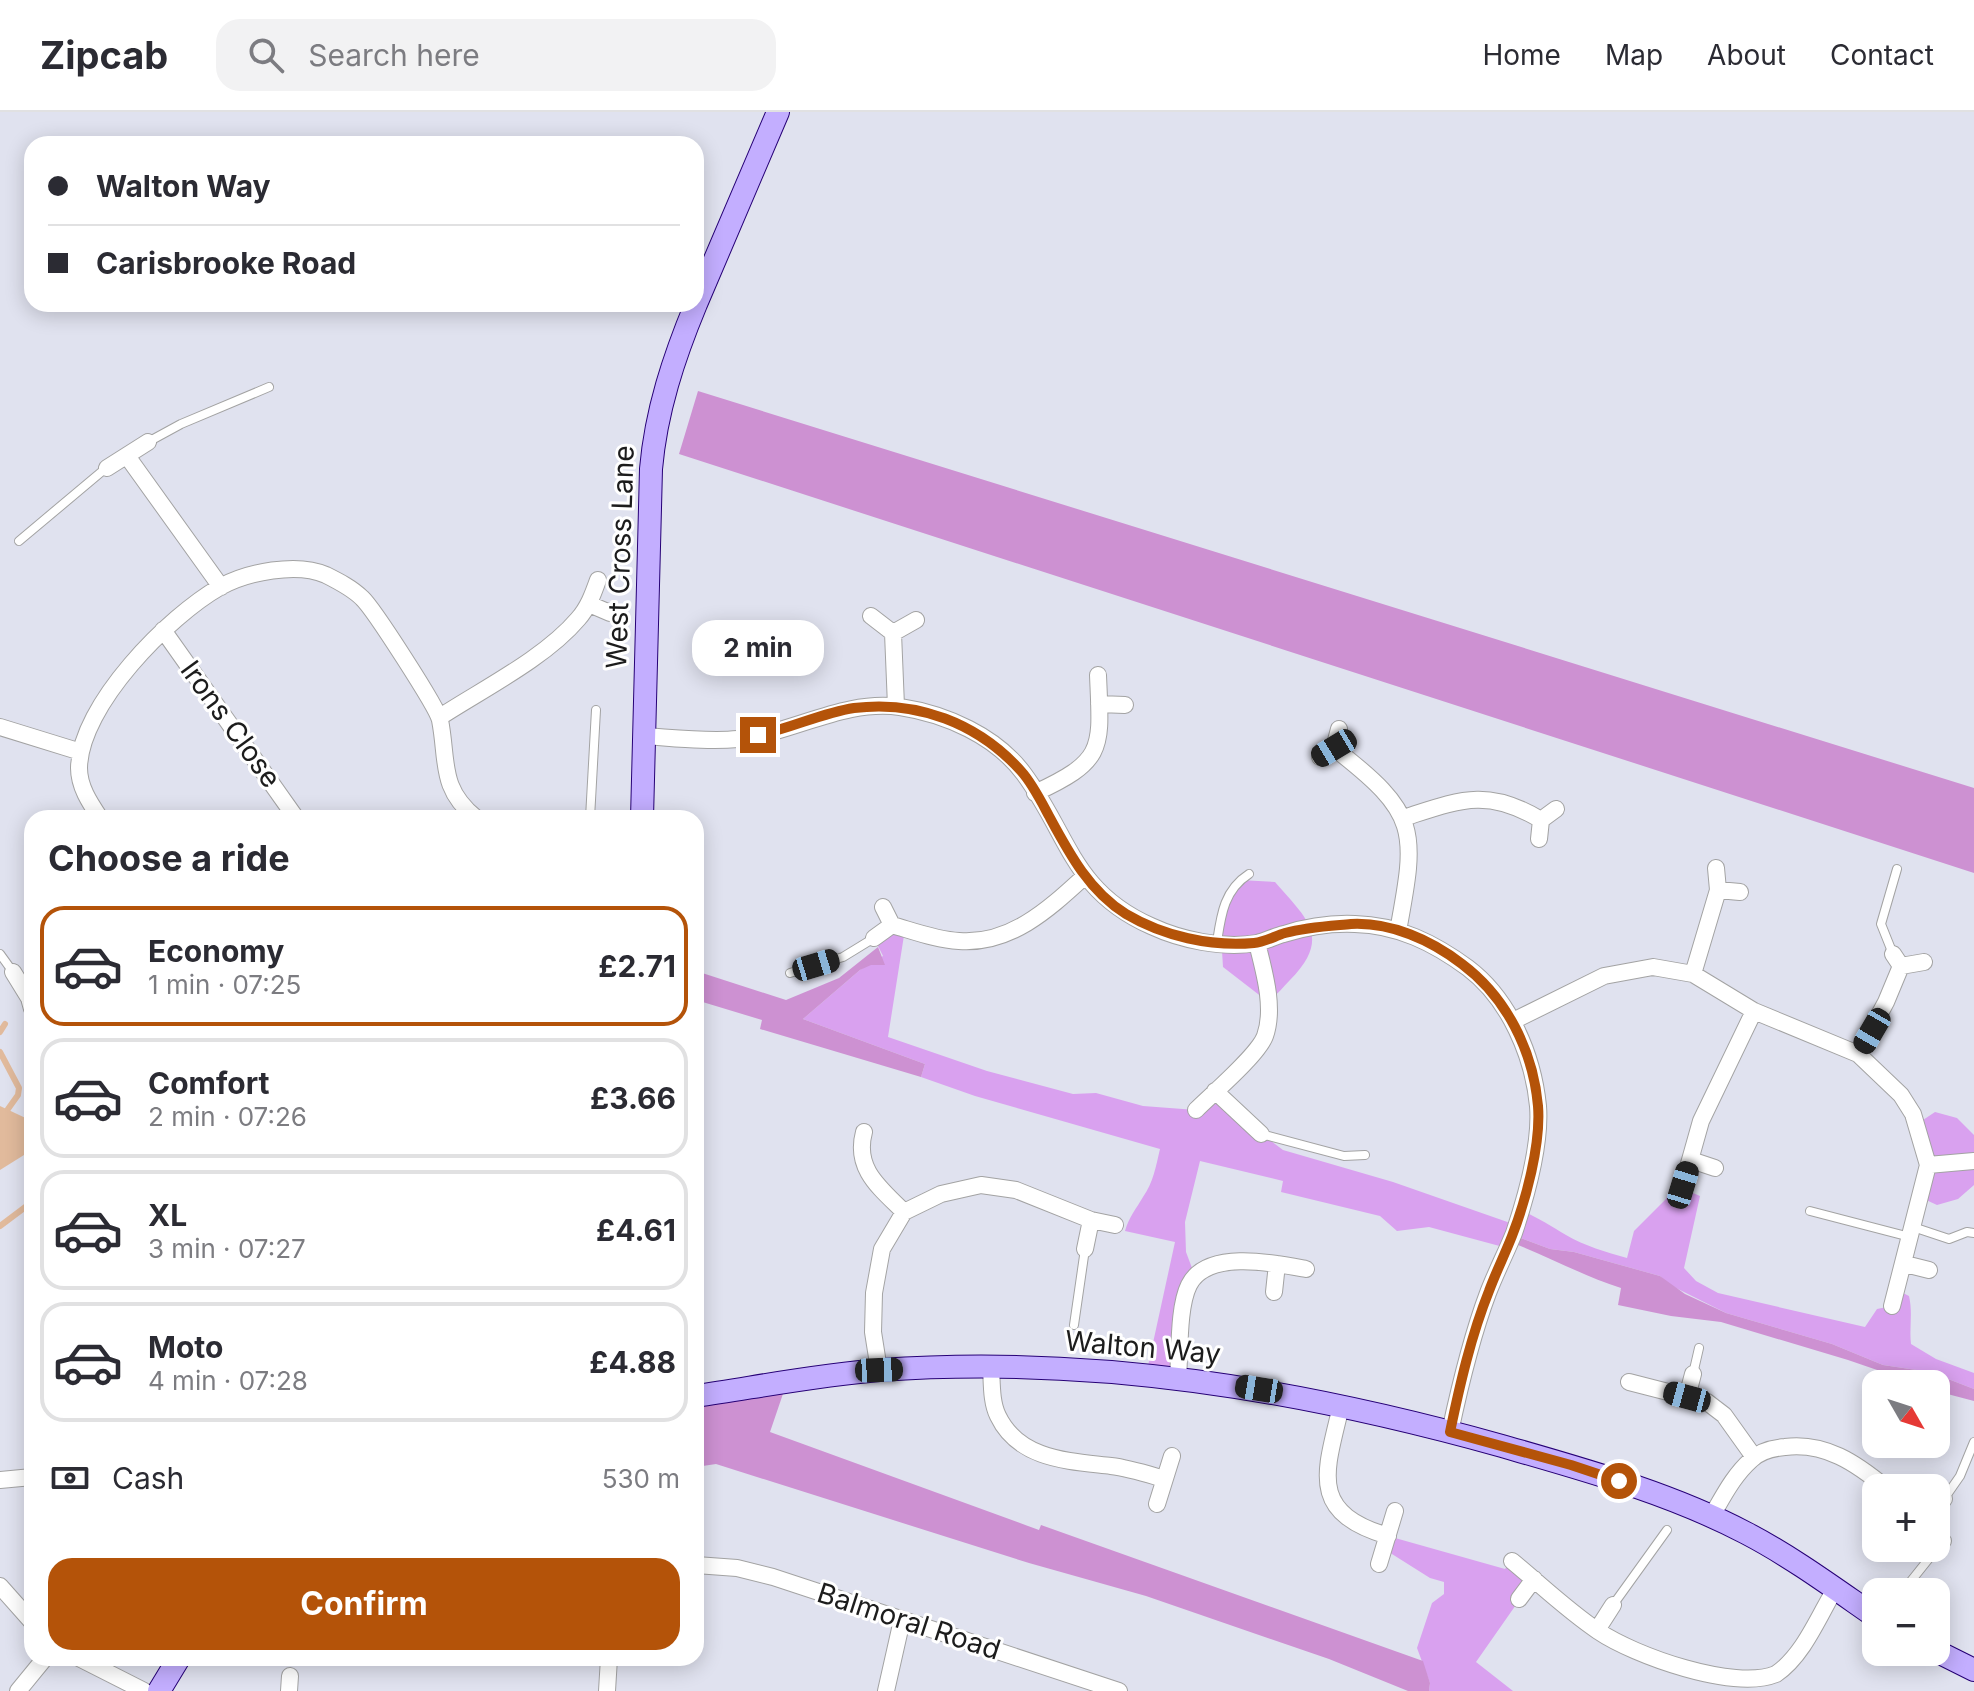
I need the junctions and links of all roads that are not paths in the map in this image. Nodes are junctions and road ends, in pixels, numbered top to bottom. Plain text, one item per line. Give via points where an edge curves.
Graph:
1 (778, 112) edge
2 (704, 285) edge
3 (693, 312) edge
4 (269, 387) dead end
5 (148, 442) joint
6 (127, 456) junction
7 (107, 468) joint
8 (19, 541) dead end
9 (598, 580) dead end
10 (221, 587) junction
11 (589, 604) junction
12 (610, 613) dead end
13 (871, 616) dead end
14 (916, 620) dead end
15 (163, 630) junction
16 (893, 633) junction
17 (1098, 675) dead end
18 (1099, 704) junction
19 (1125, 705) dead end
20 (896, 706) junction
21 (596, 710) dead end
22 (440, 717) junction
23 (0, 727) edge
24 (1339, 729) dead end
25 (645, 736) junction
26 (81, 752) junction
27 (1035, 793) junction
28 (1556, 809) dead end
29 (95, 810) edge
30 (290, 810) edge
31 (466, 810) edge
32 (590, 810) edge
33 (642, 810) edge
34 (1403, 818) junction
35 (1541, 820) junction
36 (1539, 839) dead end
37 (1716, 868) dead end
38 (1897, 869) dead end
39 (1249, 874) dead end
40 (1085, 876) junction
41 (1718, 890) junction
42 (1740, 892) dead end
43 (883, 907) dead end
44 (892, 925) junction
45 (1398, 931) junction
46 (874, 938) joint
47 (1217, 942) junction
48 (1257, 943) junction
49 (0, 954) edge
50 (1897, 960) junction
51 (1924, 962) dead end
52 (13, 972) joint
53 (790, 973) dead end
54 (1693, 974) junction
55 (24, 990) edge
56 (1754, 1011) junction
57 (1513, 1021) junction
58 (1858, 1054) junction
59 (1215, 1091) junction
60 (1196, 1110) dead end
61 (864, 1132) dead end
62 (1261, 1134) joint
63 (1365, 1155) dead end
64 (1691, 1160) junction
65 (1974, 1161) edge
66 (1928, 1165) junction
67 (1715, 1168) dead end
68 (1683, 1185) dead end
69 (1810, 1211) dead end
70 (904, 1212) junction
71 (1091, 1220) junction
72 (1115, 1225) dead end
73 (1912, 1232) junction
74 (1974, 1233) edge
75 (1085, 1249) joint
76 (1277, 1264) junction
77 (1905, 1264) junction
78 (1306, 1269) dead end
79 (1929, 1270) dead end
80 (1274, 1292) dead end
81 (1892, 1306) dead end
82 (1074, 1325) dead end
83 (1699, 1348) dead end
84 (991, 1367) junction
85 (879, 1370) junction
86 (1693, 1374) joint
87 (1178, 1378) junction
88 (1629, 1382) dead end
89 (704, 1395) edge
90 (1687, 1397) junction
91 (1341, 1406) junction
92 (1450, 1432) junction
93 (1974, 1442) edge
94 (1172, 1456) dead end
95 (1754, 1457) junction
96 (1870, 1474) edge
97 (24, 1478) edge
98 (1164, 1479) junction
99 (0, 1480) edge
100 (1950, 1490) edge
101 (1157, 1504) dead end
102 (1395, 1511) dead end
103 (1711, 1517) junction
104 (1667, 1530) dead end
105 (1388, 1536) junction
106 (1512, 1561) dead end
107 (704, 1564) edge
108 (1379, 1564) dead end
109 (1534, 1579) junction
110 (0, 1586) edge
111 (1835, 1589) junction
112 (1519, 1599) dead end
113 (1613, 1605) joint
114 (1862, 1607) edge
115 (24, 1613) edge
116 (902, 1620) junction
117 (1597, 1630) junction
118 (1950, 1658) edge
119 (38, 1666) edge
120 (95, 1666) edge
121 (174, 1666) edge
122 (609, 1666) edge
123 (1974, 1670) edge
124 (1778, 1673) junction
125 (1115, 1690) edge
126 (18, 1691) edge
127 (144, 1691) edge
128 (159, 1691) edge
129 (607, 1691) edge
130 (886, 1691) edge
131 (1784, 1691) edge

1 - 2 street, West Cross Lane
3 - 25 street, West Cross Lane via 654,432
4 - 5 lane
5 - 6 street
6 - 7 street
6 - 10 street
7 - 8 lane
9 - 11 street
10 - 15 street
10 - 22 street via 280,569 323,573 344,585 364,599
11 - 12 street
11 - 22 street via 541,652
13 - 16 street
14 - 16 street
15 - 26 street via 136,656 109,696
15 - 30 street, Irons Close
16 - 20 street
17 - 18 street
18 - 19 street
18 - 27 street via 1100,732 1086,765
20 - 25 street via 852,709 738,739
20 - 27 street via 952,720 979,735 1023,773
21 - 32 lane
22 - 31 street via 446,777
23 - 26 street
24 - 34 street via 1327,752 1378,782
25 - 33 street, West Cross Lane
26 - 29 street via 82,787
27 - 40 street
28 - 35 street
34 - 35 street via 1445,804 1489,798
34 - 45 street via 1410,866
35 - 36 street
37 - 41 street
38 - 50 lane via 1881,924
39 - 47 lane via 1228,894
40 - 44 street via 1047,910 989,940 959,941
40 - 47 street via 1126,914 1187,938
41 - 42 street
41 - 54 street
43 - 44 street
44 - 46 street
45 - 48 street via 1331,926
45 - 57 street via 1442,949 1480,977
46 - 53 lane via 843,957
47 - 48 street
48 - 59 street via 1268,1012 1265,1037
49 - 52 lane
50 - 51 street
50 - 58 street via 1886,1002
52 - 55 street
54 - 56 street
54 - 57 street via 1653,967 1604,976
56 - 58 street
56 - 64 street via 1713,1091
57 - 92 street via 1538,1107 1534,1155 1516,1225 1464,1368
58 - 66 street via 1913,1114
59 - 60 street
59 - 62 street
61 - 70 street via 862,1162
62 - 63 lane via 1344,1156
64 - 67 street
64 - 68 street
65 - 66 street
66 - 73 street
69 - 73 lane
70 - 71 street via 941,1194 981,1185 1016,1190
70 - 85 street via 882,1249 874,1293
71 - 72 street
71 - 75 street
73 - 74 lane via 1949,1239
73 - 77 street
75 - 82 lane
76 - 78 street
76 - 80 street
76 - 87 street via 1233,1261 1195,1276 1184,1302
77 - 79 street
77 - 81 street
83 - 86 lane
84 - 85 street, Walton Way
84 - 87 street, Walton Way
84 - 98 street via 998,1417 1027,1447 1055,1460 1132,1469
85 - 89 street, Walton Way
86 - 90 street
87 - 91 street, Walton Way
88 - 90 street
90 - 95 street via 1707,1402 1724,1415
91 - 92 street, Walton Way
91 - 105 street via 1326,1473 1330,1493 1351,1522
92 - 103 street, Walton Way via 1571,1465
93 - 100 lane
94 - 98 street
95 - 96 street via 1802,1445 1828,1450
95 - 103 street via 1735,1476
97 - 99 street
98 - 101 street
102 - 105 street
103 - 111 street, Walton Way via 1757,1539
104 - 113 lane
105 - 108 street
106 - 109 street
107 - 116 street, Balmoral Road via 749,1571
109 - 112 street
109 - 117 street
110 - 115 street
111 - 114 street, Walton Way
111 - 124 street
113 - 117 street
116 - 125 street, Balmoral Road
116 - 130 street
117 - 124 street via 1636,1652 1708,1679 1761,1682
118 - 123 street
119 - 126 street
120 - 127 street
121 - 128 street
122 - 129 street
124 - 131 street

